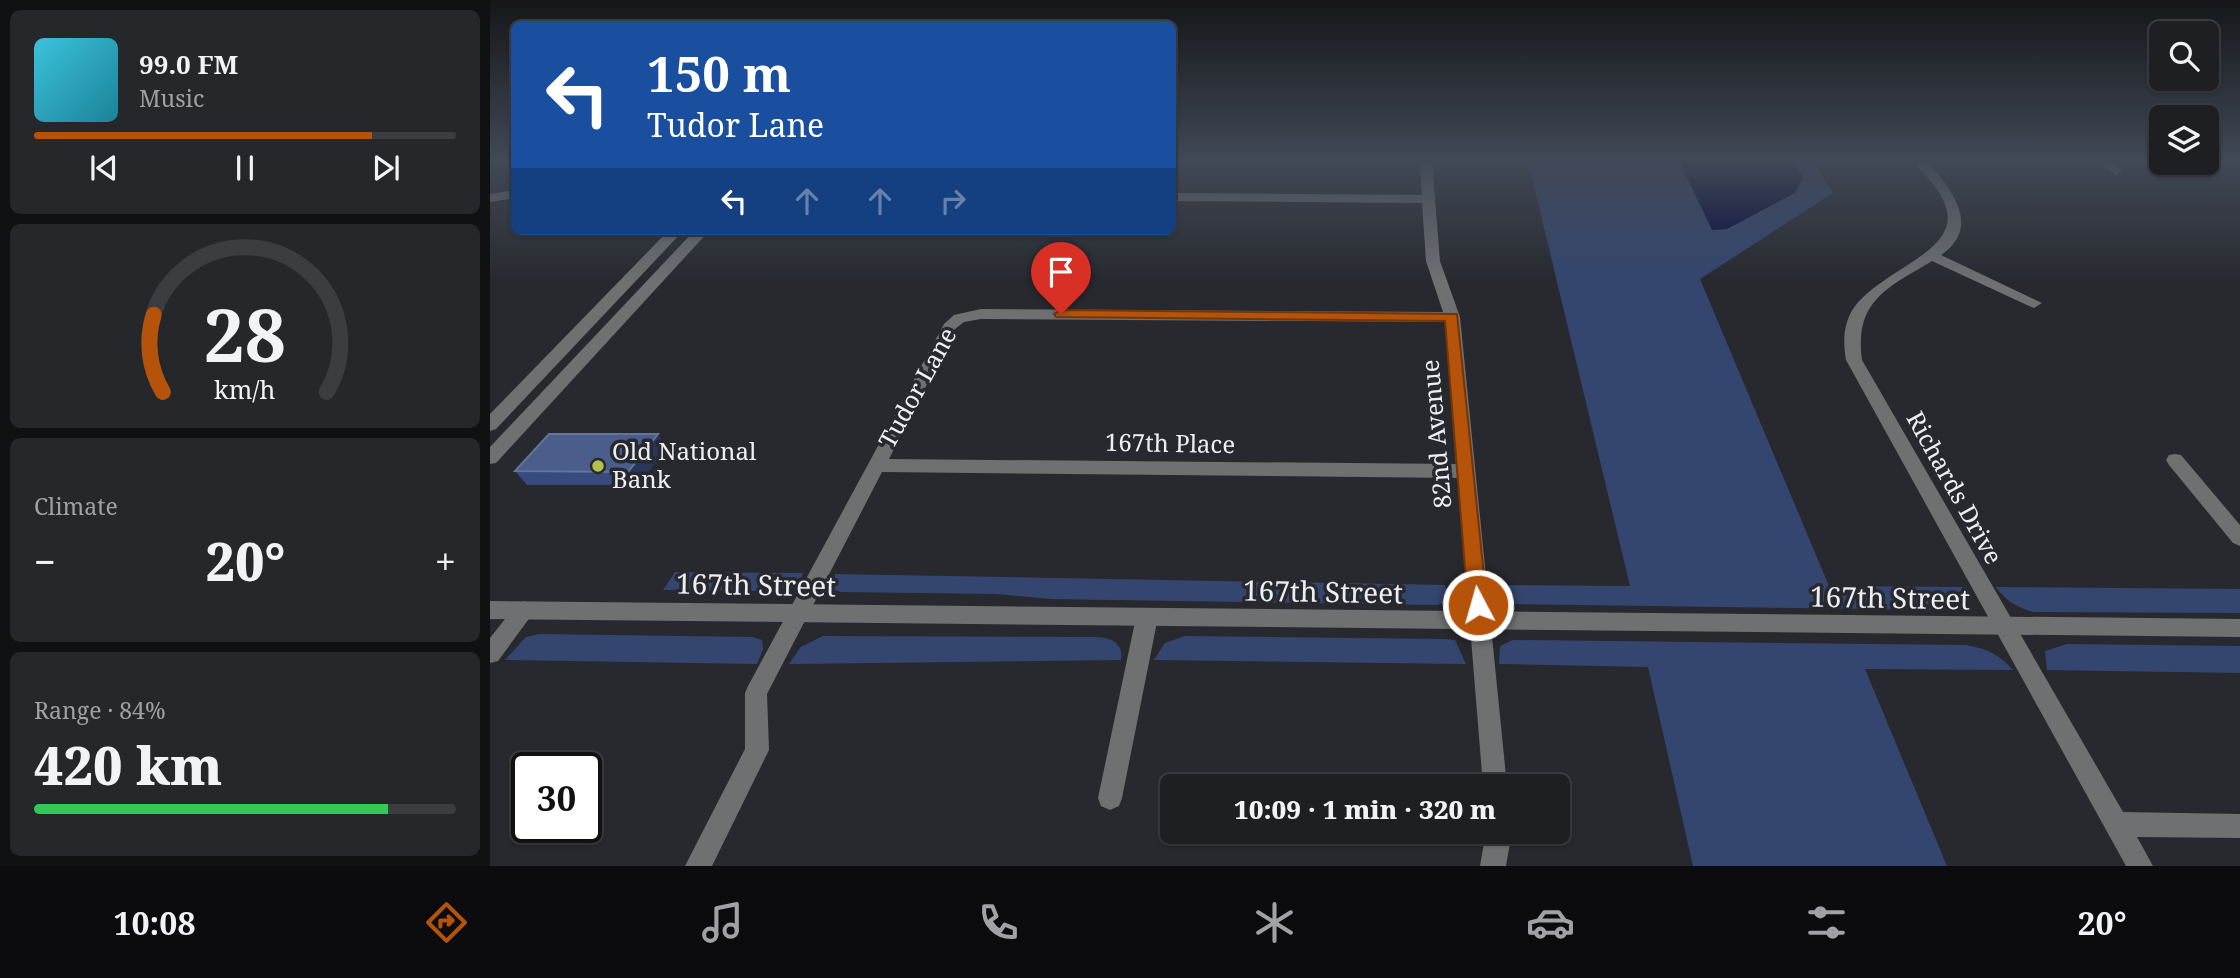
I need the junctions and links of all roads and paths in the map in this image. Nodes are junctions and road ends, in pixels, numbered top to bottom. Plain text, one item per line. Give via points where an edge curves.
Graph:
1 (1429, 201) edge
2 (1950, 201) edge
3 (672, 235) edge
4 (698, 235) edge
5 (1931, 256) junction
6 (2034, 303) dead end
7 (1452, 317) junction
8 (490, 425) edge
9 (490, 458) edge
10 (2175, 460) dead end
11 (875, 465) junction
12 (1465, 471) junction
13 (2240, 538) edge
14 (490, 610) edge
15 (524, 610) junction
16 (797, 614) junction
17 (1147, 617) junction
18 (1479, 622) junction
19 (2005, 627) junction
20 (2240, 628) edge
21 (490, 654) edge
22 (1493, 774) edge
23 (1110, 798) dead end
24 (2117, 824) junction
25 (2240, 826) edge
26 (1497, 844) edge
27 (698, 866) edge
28 (1493, 866) edge
29 (2140, 866) edge

1 - 7 street, 82nd Avenue via 1433,261
2 - 5 street, Richards Drive via 1956,216 1952,236
3 - 8 street
4 - 9 street
5 - 6 street
5 - 19 street, Richards Drive via 1864,302 1851,324 1851,347 1860,372
7 - 11 street, Tudor Lane via 964,316 949,327
7 - 12 street, 82nd Avenue
10 - 13 street
11 - 12 street, 167th Place
11 - 16 street, Tudor Lane
12 - 18 street, 82nd Avenue
14 - 15 street, 167th Street
15 - 16 street, 167th Street
15 - 21 street
16 - 17 street, 167th Street
16 - 27 street, Tudor Lane via 756,693 757,750
17 - 18 street, 167th Street
17 - 23 street
18 - 19 street, 167th Street
18 - 22 street, 82nd Avenue
19 - 20 street, 167th Street
19 - 24 street, Richards Drive
24 - 25 street
24 - 29 street, Richards Drive
26 - 28 street

